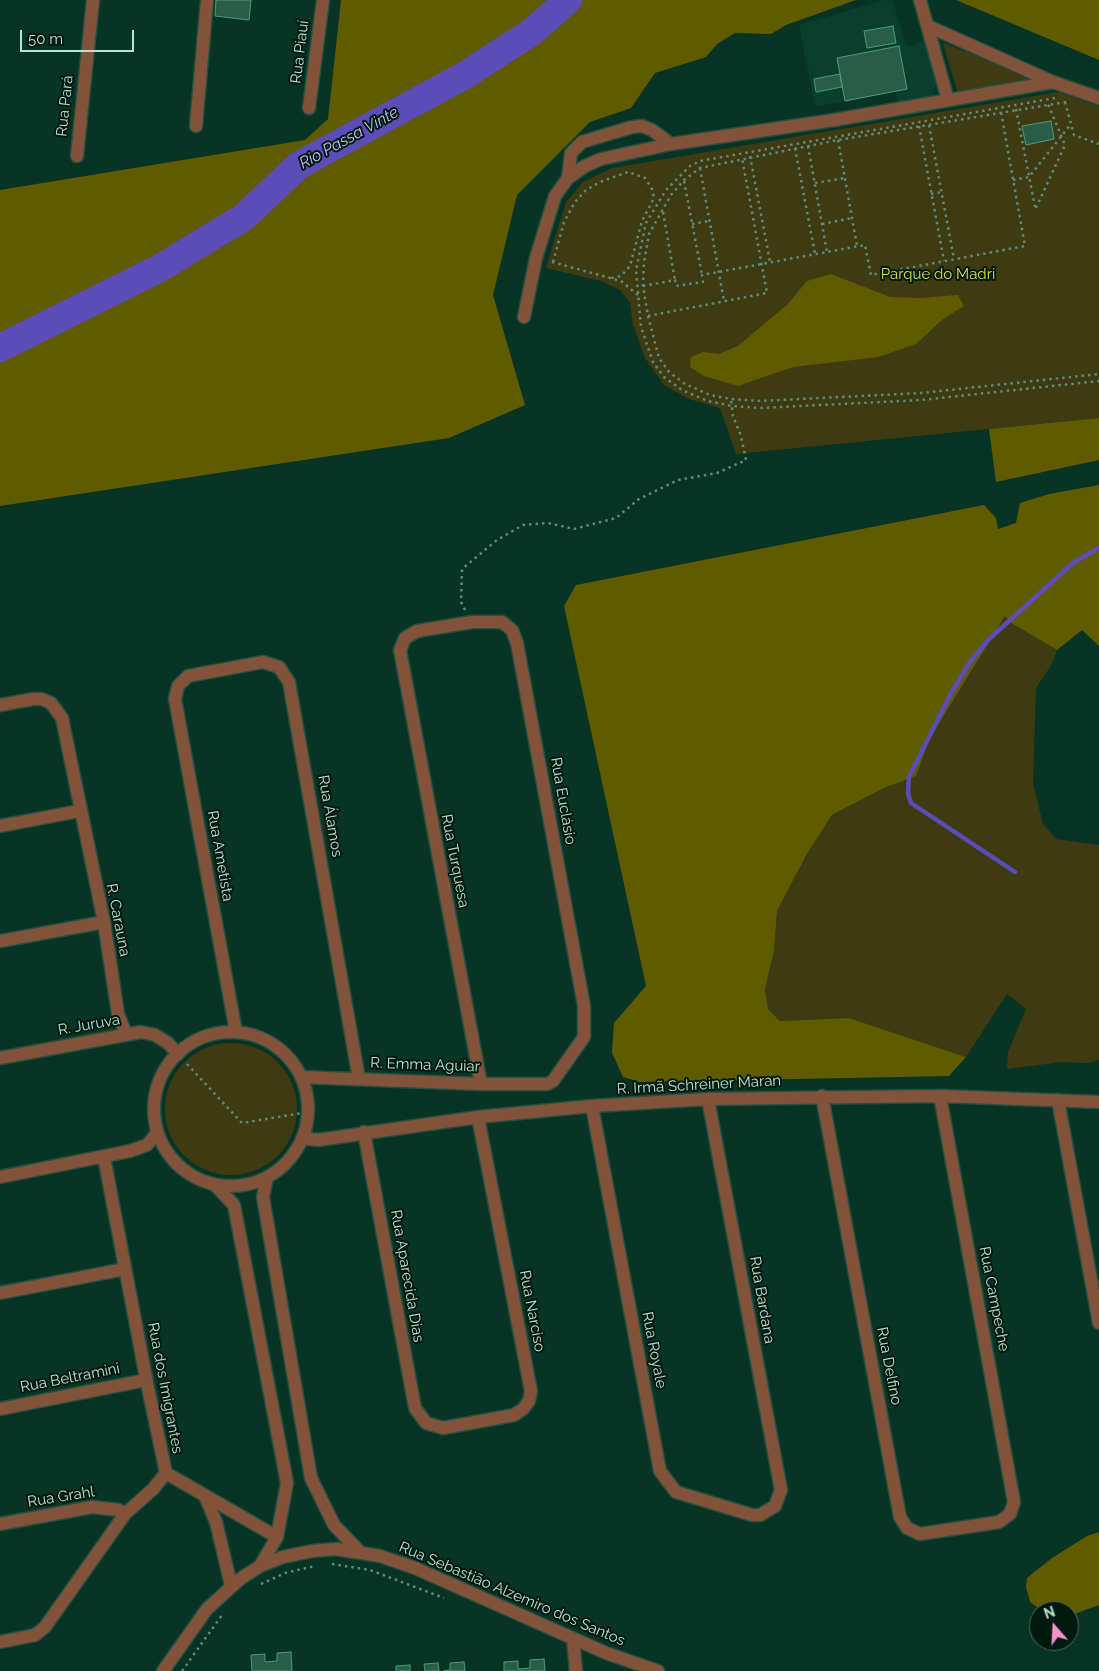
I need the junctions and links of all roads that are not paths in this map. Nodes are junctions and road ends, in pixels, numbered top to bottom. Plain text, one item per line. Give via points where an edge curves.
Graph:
1 (93, 0) edge
2 (207, 0) edge
3 (323, 0) edge
4 (920, 0) edge
5 (928, 26) junction
6 (1053, 82) junction
7 (1099, 98) edge
8 (948, 100) junction
9 (310, 108) dead end
10 (196, 126) dead end
11 (671, 144) junction
12 (77, 156) dead end
13 (568, 178) junction
14 (524, 317) dead end
15 (402, 643) joint
16 (178, 686) joint
17 (0, 705) edge
18 (79, 811) junction
19 (0, 826) edge
20 (104, 922) junction
21 (0, 941) edge
22 (236, 1032) junction
23 (126, 1034) junction
24 (178, 1054) junction
25 (0, 1058) edge
26 (301, 1077) junction
27 (359, 1079) junction
28 (481, 1084) junction
29 (547, 1084) joint
30 (822, 1096) junction
31 (940, 1096) junction
32 (708, 1099) junction
33 (1058, 1100) junction
34 (1099, 1102) edge
35 (592, 1106) junction
36 (478, 1117) junction
37 (364, 1132) junction
38 (157, 1133) junction
39 (302, 1138) junction
40 (104, 1156) junction
41 (0, 1177) edge
42 (267, 1177) junction
43 (215, 1184) junction
44 (125, 1269) junction
45 (0, 1293) edge
46 (1099, 1323) edge
47 (146, 1380) junction
48 (0, 1409) edge
49 (426, 1423) joint
50 (166, 1473) junction
51 (205, 1496) junction
52 (775, 1506) joint
53 (1013, 1508) joint
54 (125, 1514) junction
55 (0, 1524) edge
56 (277, 1537) junction
57 (358, 1551) junction
58 (260, 1566) junction
59 (231, 1585) junction
60 (573, 1639) junction
61 (0, 1642) edge
62 (163, 1671) edge
63 (576, 1671) edge
64 (658, 1671) edge

1 - 12 street, Rua Pará
2 - 10 street
3 - 9 street, Rua Piauí
4 - 5 street
5 - 6 street
5 - 8 street
6 - 7 street
6 - 8 street
8 - 11 street
11 - 13 street via 602,160 585,166
11 - 13 street via 642,126 582,142 571,153
13 - 14 street via 555,196 536,258
15 - 28 street, Rua Turquesa via 401,656
15 - 29 street, Rua Euclásio via 417,631 472,622 502,622 512,630 517,643 584,1006 584,1037 553,1081
16 - 22 street, Rua Ametista via 176,698
16 - 27 street, Rua Álamos via 188,676 262,662 279,668 289,682
17 - 18 street, R. Carauna via 42,699 58,710
18 - 19 street
18 - 20 street, R. Carauna
20 - 21 street
20 - 23 street, R. Carauna via 118,1014
22 - 24 street via 211,1035
22 - 26 street via 262,1038 273,1045 292,1062
23 - 24 street, R. Juruva via 141,1032 155,1035
23 - 25 street, R. Juruva
24 - 38 street via 164,1070 156,1090 154,1119
26 - 27 street, R. Emma Aguiar
26 - 39 street via 308,1112
27 - 28 street, R. Emma Aguiar
28 - 29 street, R. Emma Aguiar
30 - 31 street, R. Irmã Schreiner Maran
30 - 32 street, R. Irmã Schreiner Maran
30 - 53 street, Rua Delfino via 902,1523 920,1534 999,1522
31 - 33 street, R. Irmã Schreiner Maran
31 - 53 street, Rua Campeche via 1012,1486
32 - 35 street, R. Irmã Schreiner Maran
32 - 52 street, Rua Bardana via 781,1490
33 - 34 street, R. Irmã Schreiner Maran
33 - 46 street
35 - 36 street, R. Irmã Schreiner Maran
35 - 52 street, Rua Royale via 660,1471 676,1492 708,1502 752,1515 760,1515
36 - 37 street, R. Irmã Schreiner Maran
36 - 49 street, Rua Narciso via 531,1391 526,1405 514,1416 443,1428
37 - 39 street, R. Irmã Schreiner Maran via 318,1140
37 - 49 street, Rua Aparecida Dias via 415,1408
38 - 40 street via 147,1145
38 - 43 street via 179,1167 196,1178
39 - 42 street via 288,1160
40 - 41 street
40 - 44 street, Rua dos Imigrantes
42 - 43 street via 242,1186
42 - 57 street via 263,1198 311,1478 334,1525
43 - 56 street via 234,1205 287,1483
44 - 45 street
44 - 47 street, Rua dos Imigrantes
47 - 48 street, Rua Beltramini
47 - 50 street, Rua dos Imigrantes
50 - 51 street
50 - 54 street, Rua dos Imigrantes
51 - 56 street
51 - 59 street via 216,1522
54 - 55 street, Rua Grahl via 119,1510 92,1507
54 - 61 street, Rua dos Imigrantes via 45,1627 35,1635
56 - 58 street
57 - 58 street, Rua Sebastião Alzemiro dos Santos via 312,1551
57 - 60 street, Rua Sebastião Alzemiro dos Santos via 415,1568
58 - 59 street, Rua Sebastião Alzemiro dos Santos
59 - 62 street, Rua Sebastião Alzemiro dos Santos via 207,1609
60 - 63 street
60 - 64 street, Rua Sebastião Alzemiro dos Santos

